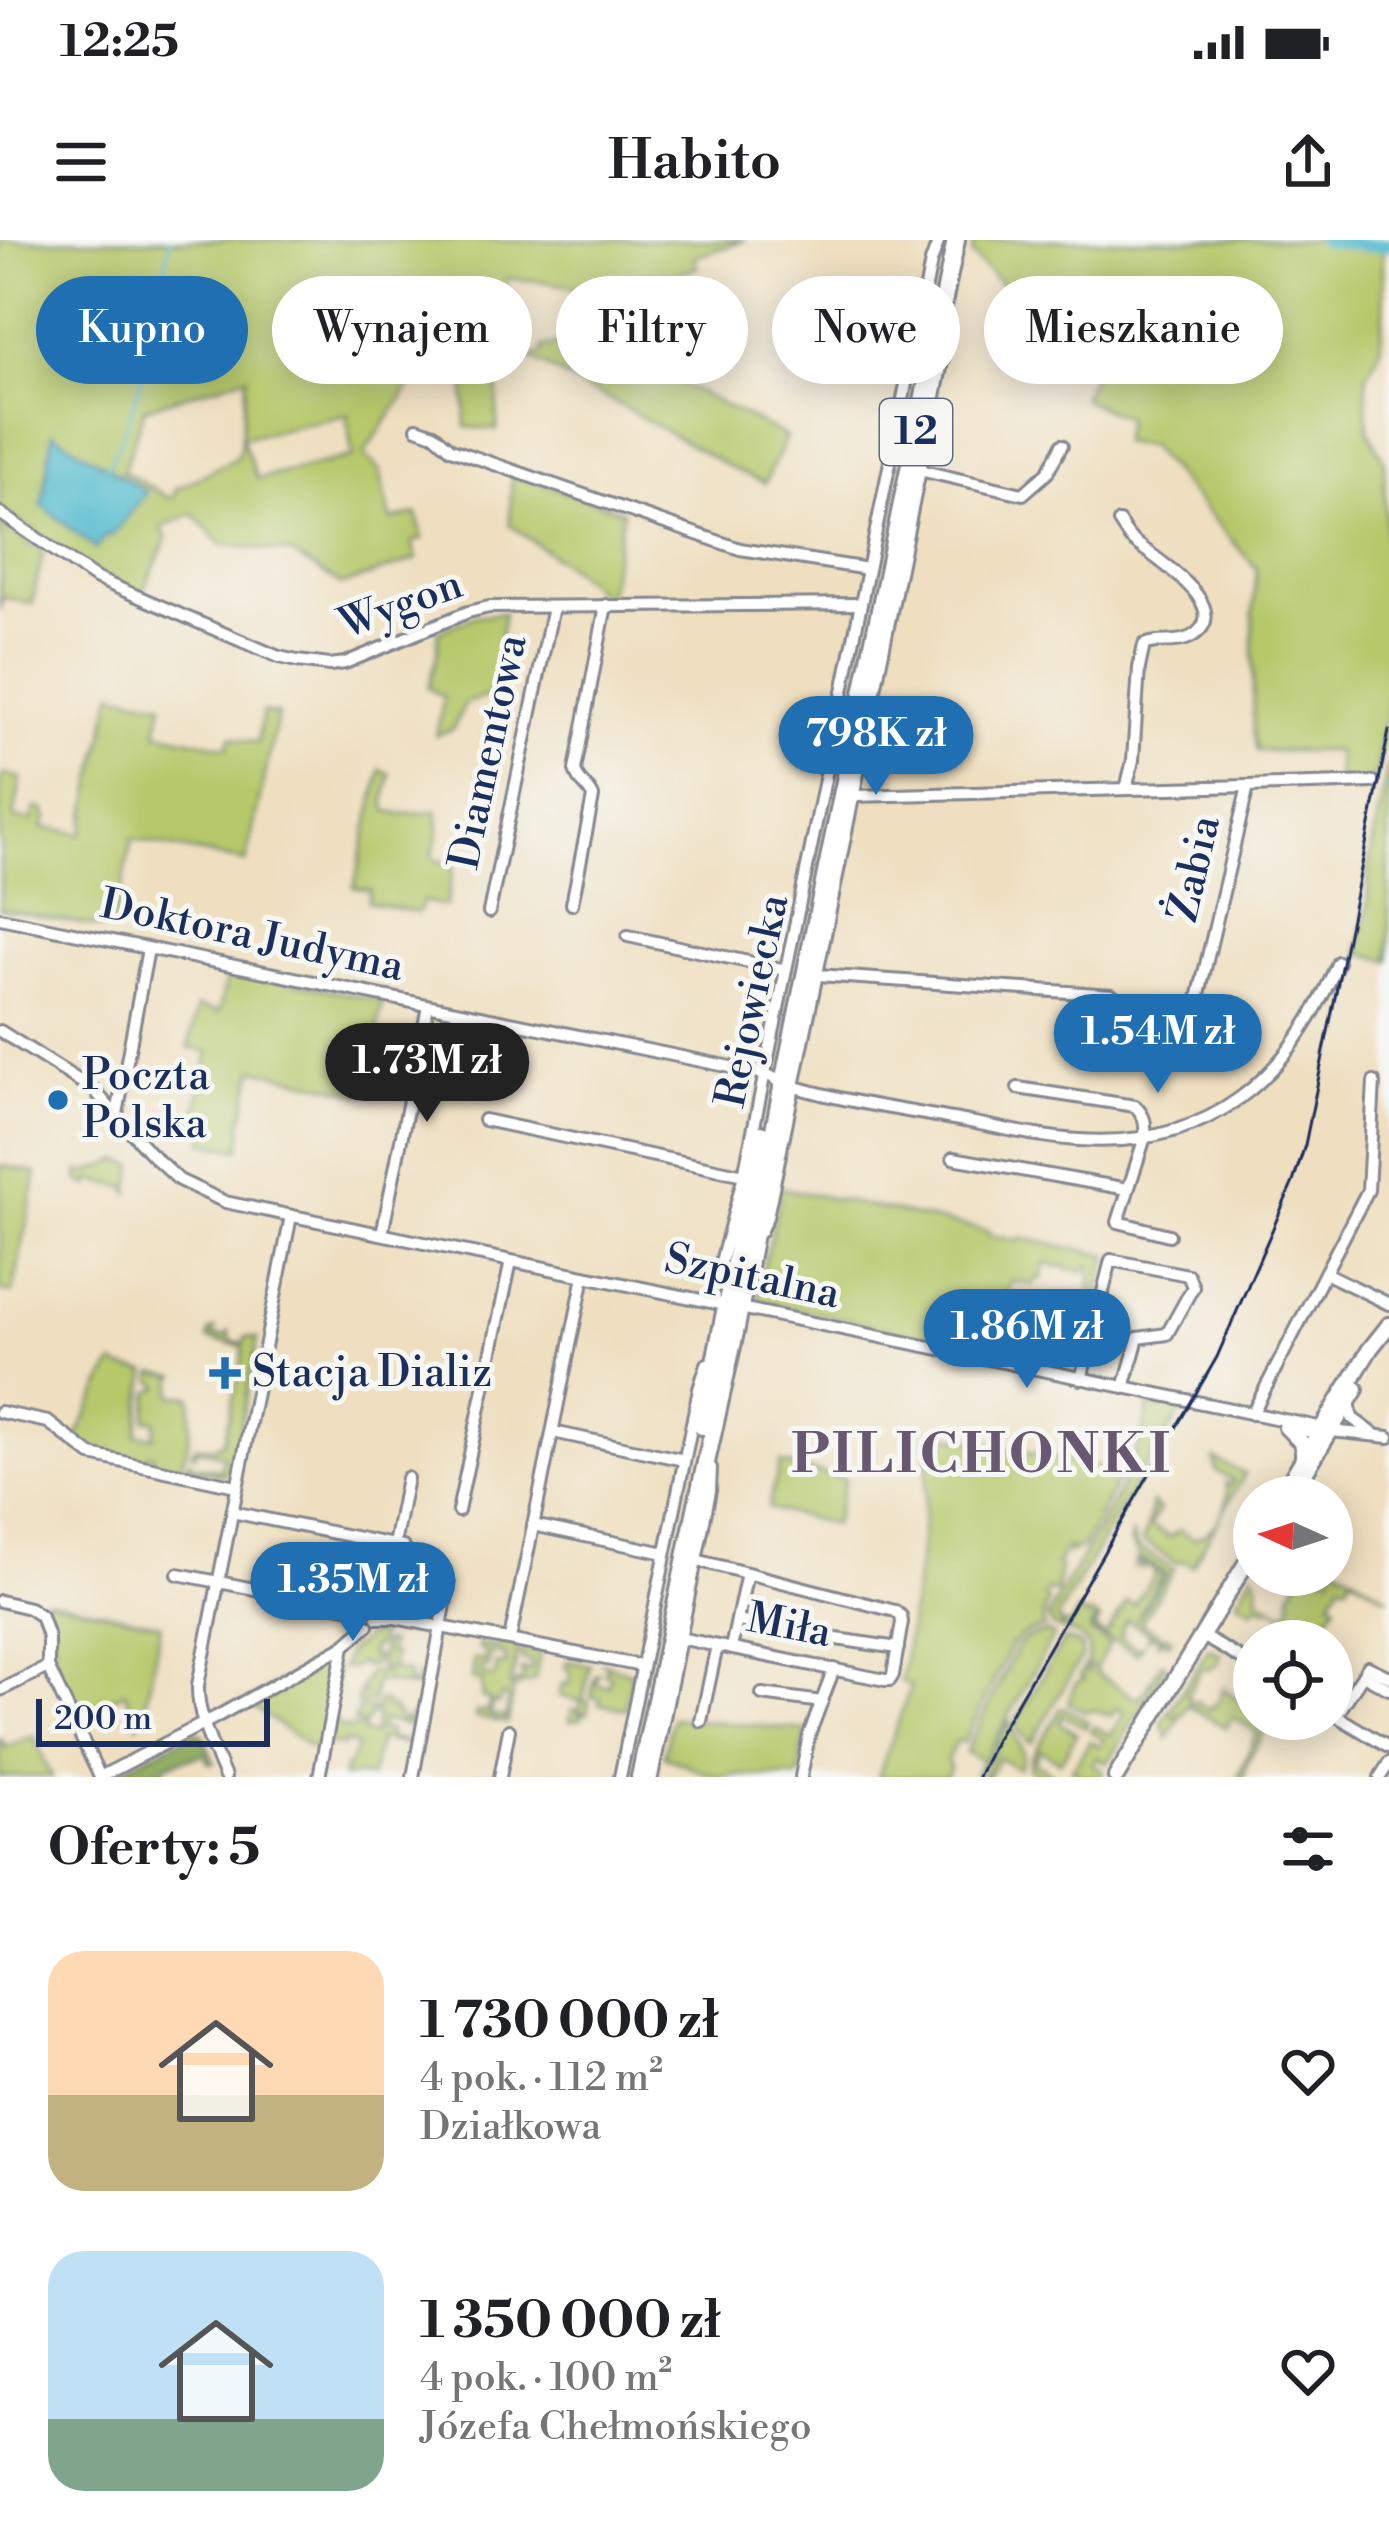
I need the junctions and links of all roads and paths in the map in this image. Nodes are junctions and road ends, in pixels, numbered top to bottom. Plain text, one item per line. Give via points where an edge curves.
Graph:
1 (942, 240) edge
2 (956, 240) edge
3 (951, 276) edge
4 (931, 384) edge
5 (933, 384) edge
6 (417, 428) dead end
7 (1062, 445) dead end
8 (919, 470) junction
9 (0, 513) edge
10 (1118, 522) dead end
11 (868, 568) junction
12 (861, 604) junction
13 (606, 605) junction
14 (553, 607) junction
15 (1373, 782) dead end
16 (1248, 786) junction
17 (1126, 789) junction
18 (853, 796) junction
19 (572, 904) dead end
20 (489, 912) dead end
21 (0, 918) edge
22 (628, 936) dead end
23 (148, 949) junction
24 (1338, 962) dead end
25 (786, 970) junction
26 (818, 974) junction
27 (1112, 994) dead end
28 (428, 1006) junction
29 (0, 1031) edge
30 (1189, 1037) dead end
31 (779, 1080) junction
32 (1374, 1082) dead end
33 (1018, 1088) dead end
34 (117, 1114) junction
35 (484, 1120) dead end
36 (1145, 1137) junction
37 (952, 1158) dead end
38 (744, 1174) junction
39 (1128, 1189) junction
40 (291, 1216) junction
41 (382, 1234) junction
42 (1168, 1235) dead end
43 (722, 1258) dead end
44 (512, 1262) junction
45 (1325, 1273) junction
46 (584, 1276) junction
47 (1389, 1304) edge
48 (734, 1306) junction
49 (1389, 1327) edge
50 (720, 1340) junction
51 (1081, 1379) junction
52 (1124, 1388) junction
53 (1349, 1401) junction
54 (1254, 1411) junction
55 (0, 1412) edge
56 (1270, 1418) junction
57 (1286, 1427) junction
58 (1324, 1430) junction
59 (553, 1432) junction
60 (1383, 1437) edge
61 (707, 1455) junction
62 (1303, 1458) junction
63 (684, 1460) junction
64 (1292, 1476) edge
65 (1301, 1476) edge
66 (407, 1478) dead end
67 (236, 1486) junction
68 (458, 1511) dead end
69 (232, 1512) junction
70 (533, 1525) junction
71 (394, 1545) junction
72 (665, 1553) junction
73 (696, 1560) junction
74 (747, 1573) junction
75 (178, 1574) dead end
76 (218, 1582) junction
77 (448, 1582) dead end
78 (1233, 1585) edge
79 (0, 1600) edge
80 (395, 1618) junction
81 (370, 1619) junction
82 (739, 1621) junction
83 (441, 1627) junction
84 (1202, 1636) junction
85 (679, 1638) junction
86 (510, 1640) junction
87 (344, 1646) junction
88 (717, 1646) junction
89 (731, 1648) junction
90 (898, 1648) junction
91 (1233, 1654) edge
92 (642, 1666) junction
93 (49, 1667) junction
94 (834, 1669) junction
95 (1363, 1675) junction
96 (1389, 1677) edge
97 (1353, 1689) edge
98 (1389, 1689) edge
99 (0, 1690) edge
100 (762, 1694) dead end
101 (822, 1702) junction
102 (701, 1721) dead end
103 (204, 1723) junction
104 (1353, 1726) edge
105 (509, 1730) dead end
106 (1389, 1746) edge
107 (1389, 1762) edge
108 (100, 1777) edge
109 (225, 1777) edge
110 (319, 1777) edge
111 (413, 1777) edge
112 (500, 1777) edge
113 (620, 1777) edge
114 (631, 1777) edge
115 (640, 1777) edge
116 (652, 1777) edge
117 (801, 1777) edge
118 (1116, 1777) edge
119 (1380, 1777) edge

1 - 11 street
1 - 31 highway, Rejowiecka / 12
2 - 3 highway, Rejowiecka / 12
4 - 31 highway, Rejowiecka / 12
5 - 8 street
6 - 11 street via 451,449 740,549
7 - 8 street via 1023,494
8 - 18 street
9 - 14 street, Wygon via 95,578 297,662 345,664 477,609
10 - 17 street, Żabia via 1189,583 1204,613 1191,637 1144,645
11 - 12 street
12 - 13 street, Wygon
12 - 25 street
13 - 14 street, Wygon
13 - 19 street via 575,770 593,797
14 - 20 street, Diamentowa
15 - 16 street, Żabia
16 - 17 street, Żabia
16 - 30 street, Żabia
17 - 18 street, Żabia
18 - 26 street
21 - 23 street, Doktora Judyma
22 - 25 street
23 - 28 street, Doktora Judyma
23 - 34 street
24 - 36 street, Doktora Judyma via 1300,1036 1256,1085 1197,1123
25 - 31 street
26 - 27 street
26 - 31 street
28 - 31 street, Doktora Judyma
28 - 41 street
29 - 34 street, Szpitalna via 88,1086
31 - 36 street, Doktora Judyma via 1059,1138
31 - 38 street
31 - 48 highway, Rejowiecka / 12
31 - 48 highway, Rejowiecka / 12
32 - 45 street via 1367,1190
33 - 36 street via 1135,1106
34 - 40 street, Szpitalna via 179,1180 225,1202
35 - 38 street
36 - 39 street
37 - 39 street
38 - 43 street
39 - 42 street via 1118,1222
40 - 41 street, Szpitalna
40 - 67 street
41 - 44 street, Szpitalna
44 - 46 street, Szpitalna
44 - 68 street
45 - 47 street
45 - 54 street
46 - 48 street, Szpitalna
46 - 59 street
48 - 50 highway, Rejowiecka / 12
48 - 51 street, Szpitalna
48 - 61 highway, Rejowiecka / 12
49 - 53 main road
49 - 58 main road
50 - 63 street via 699,1389
50 - 114 highway, Rejowiecka / 12
51 - 52 street, Szpitalna
51 - 52 street via 1111,1259 1183,1273 1193,1287 1167,1334 1138,1338
52 - 54 street, Szpitalna
53 - 58 main road
53 - 60 street via 1357,1423
54 - 56 street, Szpitalna
55 - 67 street via 48,1422 91,1455
56 - 57 street, Szpitalna
56 - 58 street, Szpitalna
57 - 58 street, Szpitalna
57 - 62 main road via 1303,1444
58 - 60 street
58 - 62 main road
58 - 65 main road
59 - 63 street
59 - 70 street
61 - 73 street, Rejowiecka via 710,1491
61 - 115 highway, Rejowiecka / 12
62 - 64 main road
63 - 72 street
66 - 71 street
67 - 69 street
69 - 71 street
69 - 76 street
70 - 72 street
70 - 86 street
71 - 80 street via 408,1554
72 - 92 street
73 - 74 street
73 - 85 street, Rejowiecka
74 - 82 street
74 - 90 street via 896,1611
75 - 76 street
76 - 81 street
76 - 103 street via 198,1685
77 - 83 street
78 - 84 main road
79 - 93 street via 41,1616
80 - 81 street
80 - 83 street
81 - 87 street
82 - 89 street
82 - 90 street
83 - 86 street
83 - 111 street
84 - 91 street
84 - 118 main road
85 - 88 street, Miła
85 - 116 street, Rejowiecka
86 - 92 street
87 - 103 street
87 - 110 street
88 - 89 street, Miła
88 - 102 street
89 - 94 street, Miła
90 - 94 street, Miła via 890,1680
92 - 113 street
93 - 99 street
93 - 108 street
94 - 101 street
95 - 96 street via 1368,1667
95 - 97 street
95 - 98 street
100 - 101 street
101 - 117 street
103 - 108 street
103 - 109 street
104 - 106 street
105 - 112 street
107 - 119 street

